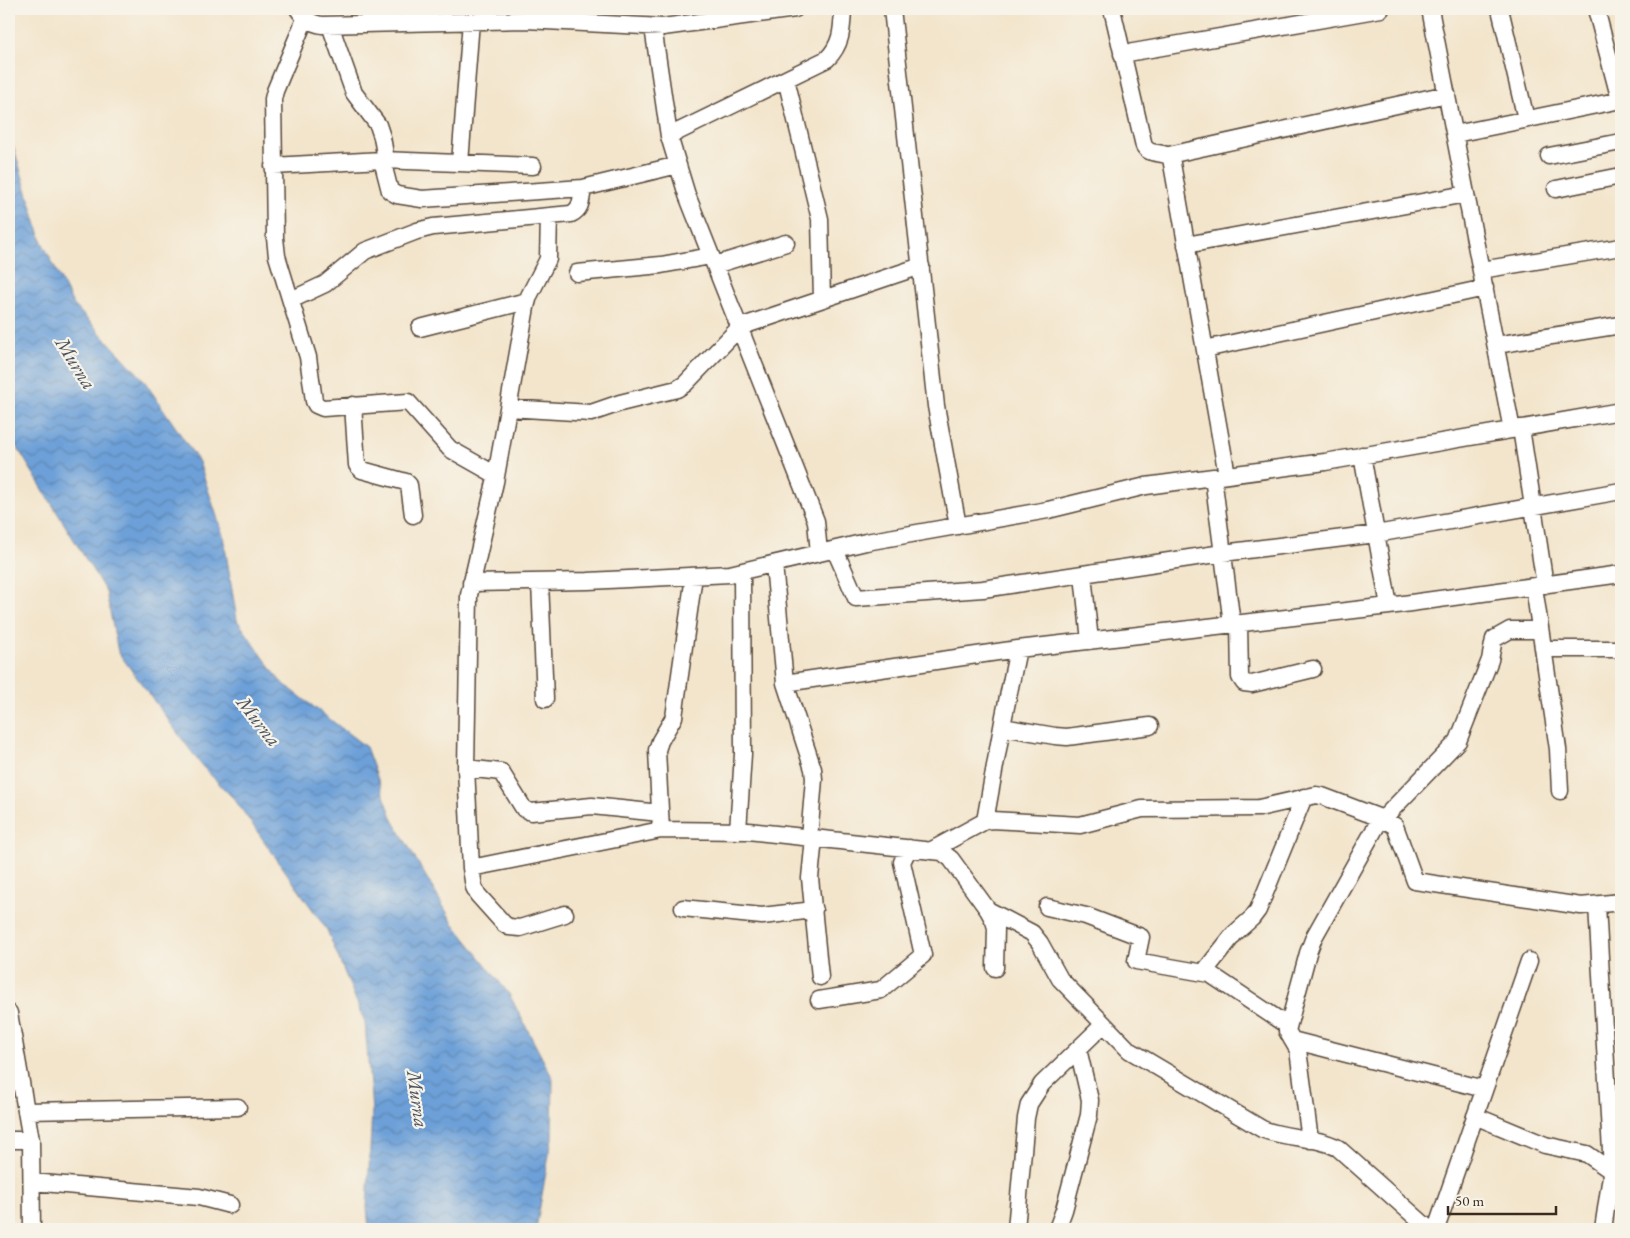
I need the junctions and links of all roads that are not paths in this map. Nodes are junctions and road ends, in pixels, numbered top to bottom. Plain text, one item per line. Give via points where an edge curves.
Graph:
1 (795, 9) edge
2 (843, 9) edge
3 (892, 9) edge
4 (1112, 9) edge
5 (1381, 9) edge
6 (1430, 9) edge
7 (1500, 9) edge
8 (1596, 9) edge
9 (301, 14) edge
10 (471, 21) junction
11 (330, 25) junction
12 (653, 27) junction
13 (1122, 54) junction
14 (786, 80) junction
15 (1447, 94) junction
16 (1620, 100) edge
17 (1526, 119) junction
18 (1454, 134) junction
19 (669, 136) junction
20 (1621, 142) edge
21 (1169, 155) junction
22 (1550, 156) dead end
23 (384, 160) junction
24 (460, 163) junction
25 (678, 165) junction
26 (273, 166) junction
27 (533, 166) dead end
28 (1621, 176) edge
29 (583, 188) junction
30 (1556, 189) dead end
31 (1466, 194) junction
32 (549, 216) junction
33 (786, 242) dead end
34 (1186, 245) junction
35 (1621, 247) edge
36 (713, 260) junction
37 (921, 266) junction
38 (1481, 270) junction
39 (577, 273) dead end
40 (1485, 288) junction
41 (822, 299) junction
42 (291, 300) junction
43 (527, 300) junction
44 (1621, 325) edge
45 (740, 327) junction
46 (420, 328) dead end
47 (1496, 345) junction
48 (1204, 349) junction
49 (353, 405) junction
50 (508, 408) junction
51 (1621, 411) edge
52 (1517, 429) junction
53 (1362, 455) junction
54 (496, 475) junction
55 (1220, 476) junction
56 (1621, 491) edge
57 (1533, 506) junction
58 (413, 515) dead end
59 (958, 526) junction
60 (1376, 534) junction
61 (835, 550) junction
62 (819, 553) junction
63 (1223, 553) junction
64 (774, 564) junction
65 (742, 572) junction
66 (1621, 574) edge
67 (1083, 575) junction
68 (694, 576) junction
69 (540, 582) junction
70 (471, 583) junction
71 (1540, 586) junction
72 (1389, 606) junction
73 (1236, 624) junction
74 (1540, 630) junction
75 (1090, 641) junction
76 (1018, 649) junction
77 (1543, 649) junction
78 (1621, 650) edge
79 (1313, 669) dead end
80 (785, 683) junction
81 (545, 699) dead end
82 (1150, 726) dead end
83 (1002, 727) junction
84 (466, 768) junction
85 (1560, 791) dead end
86 (1304, 797) junction
87 (1383, 819) junction
88 (985, 821) junction
89 (660, 822) junction
90 (738, 831) junction
91 (811, 838) junction
92 (909, 848) junction
93 (930, 851) junction
94 (471, 868) junction
95 (1621, 902) edge
96 (1597, 905) junction
97 (1047, 907) dead end
98 (683, 908) dead end
99 (814, 910) junction
100 (988, 910) junction
101 (565, 914) dead end
102 (1529, 961) dead end
103 (995, 968) dead end
104 (1204, 972) junction
105 (820, 977) dead end
106 (819, 1000) dead end
107 (9, 1013) edge
108 (1104, 1024) junction
109 (1290, 1033) junction
110 (1078, 1049) junction
111 (1484, 1089) junction
112 (238, 1107) dead end
113 (26, 1110) junction
114 (1475, 1116) junction
115 (9, 1140) edge
116 (31, 1140) junction
117 (1310, 1140) junction
118 (1617, 1175) edge
119 (32, 1182) junction
120 (230, 1205) dead end
121 (32, 1229) edge
122 (1016, 1229) edge
123 (1057, 1229) edge
124 (1429, 1229) edge
125 (1436, 1229) edge
126 (1603, 1229) edge

1 - 12 street
2 - 14 street via 842,34 834,52 827,59
3 - 37 street
4 - 13 street
5 - 13 street
6 - 15 street
7 - 17 street
8 - 16 street
9 - 11 street via 314,24
9 - 26 street via 273,99
10 - 11 street
10 - 12 street via 534,20
10 - 24 street
11 - 23 street via 354,93 381,130
12 - 19 street
13 - 21 street via 1144,146 1149,152
14 - 19 street
14 - 41 street via 820,219
15 - 18 street
15 - 21 street
16 - 17 street
17 - 18 street
18 - 31 street
19 - 25 street
20 - 22 street
21 - 34 street
23 - 24 street
23 - 26 street
23 - 29 street via 390,191 414,198
24 - 27 street
25 - 29 street
25 - 36 street
26 - 42 street via 276,248
28 - 30 street
29 - 32 street via 578,210
31 - 34 street
31 - 38 street
32 - 42 street via 417,231 365,251 325,284
32 - 43 street via 548,259
33 - 36 street
34 - 48 street
35 - 38 street
36 - 39 street
36 - 45 street
37 - 41 street
37 - 59 street via 936,406
38 - 40 street
40 - 47 street
40 - 48 street
41 - 45 street
42 - 49 street via 308,357 316,405 322,408
43 - 46 street
43 - 50 street
44 - 47 street
45 - 50 street via 677,389 591,413
45 - 62 street via 816,521
47 - 52 street
48 - 55 street
49 - 54 street via 408,402 450,449
49 - 58 street via 357,465 362,470 406,482
50 - 54 street
51 - 52 street
52 - 53 street
52 - 57 street
53 - 55 street
53 - 60 street
54 - 70 street
55 - 59 street via 1146,486 1048,510
55 - 63 street
56 - 57 street
57 - 60 street
57 - 71 street
59 - 61 street
60 - 63 street
60 - 72 street
61 - 62 street
61 - 67 street via 856,598 983,589
62 - 64 street
63 - 67 street
63 - 73 street
64 - 65 street
64 - 80 street
65 - 68 street
65 - 90 street via 743,754
66 - 71 street
67 - 75 street
68 - 69 street
68 - 89 street via 674,717 657,750
69 - 70 street
69 - 81 street
70 - 84 street
71 - 72 street
71 - 74 street
72 - 73 street
73 - 75 street
73 - 79 street via 1240,677 1244,683 1252,684
74 - 77 street
74 - 87 street via 1510,630 1494,640 1490,660 1458,741
75 - 76 street
76 - 80 street
76 - 83 street
77 - 78 street
77 - 85 street via 1558,749
80 - 91 street via 813,769
82 - 83 street via 1067,737
83 - 88 street
84 - 89 street via 501,772 524,809 531,812 592,806
84 - 94 street
86 - 87 street via 1322,796
86 - 88 street via 1253,808 1142,810 1080,825
86 - 104 street via 1258,910
87 - 96 street via 1395,826 1415,882 1580,906
87 - 109 street via 1314,937
88 - 93 street
89 - 90 street
89 - 94 street
90 - 91 street
91 - 92 street
91 - 99 street
92 - 93 street
92 - 106 street via 902,862 923,955 881,990
93 - 100 street via 942,852 951,859
94 - 101 street via 478,895 509,927 520,928
95 - 96 street
96 - 118 street
97 - 104 street via 1086,916 1141,937 1136,961
98 - 99 street via 762,916
99 - 105 street
100 - 103 street via 996,928
100 - 108 street via 1032,933 1060,979
102 - 111 street
104 - 109 street via 1219,978
107 - 113 street
108 - 110 street
108 - 117 street via 1135,1055 1262,1129
109 - 111 street
109 - 117 street via 1298,1050
110 - 122 street via 1042,1084 1029,1104
110 - 123 street via 1090,1100 1089,1115
111 - 114 street
112 - 113 street
113 - 116 street
114 - 118 street via 1545,1145 1587,1154
114 - 125 street
115 - 116 street
116 - 119 street
117 - 124 street via 1331,1145 1345,1153
118 - 126 street
119 - 120 street via 199,1197
119 - 121 street

